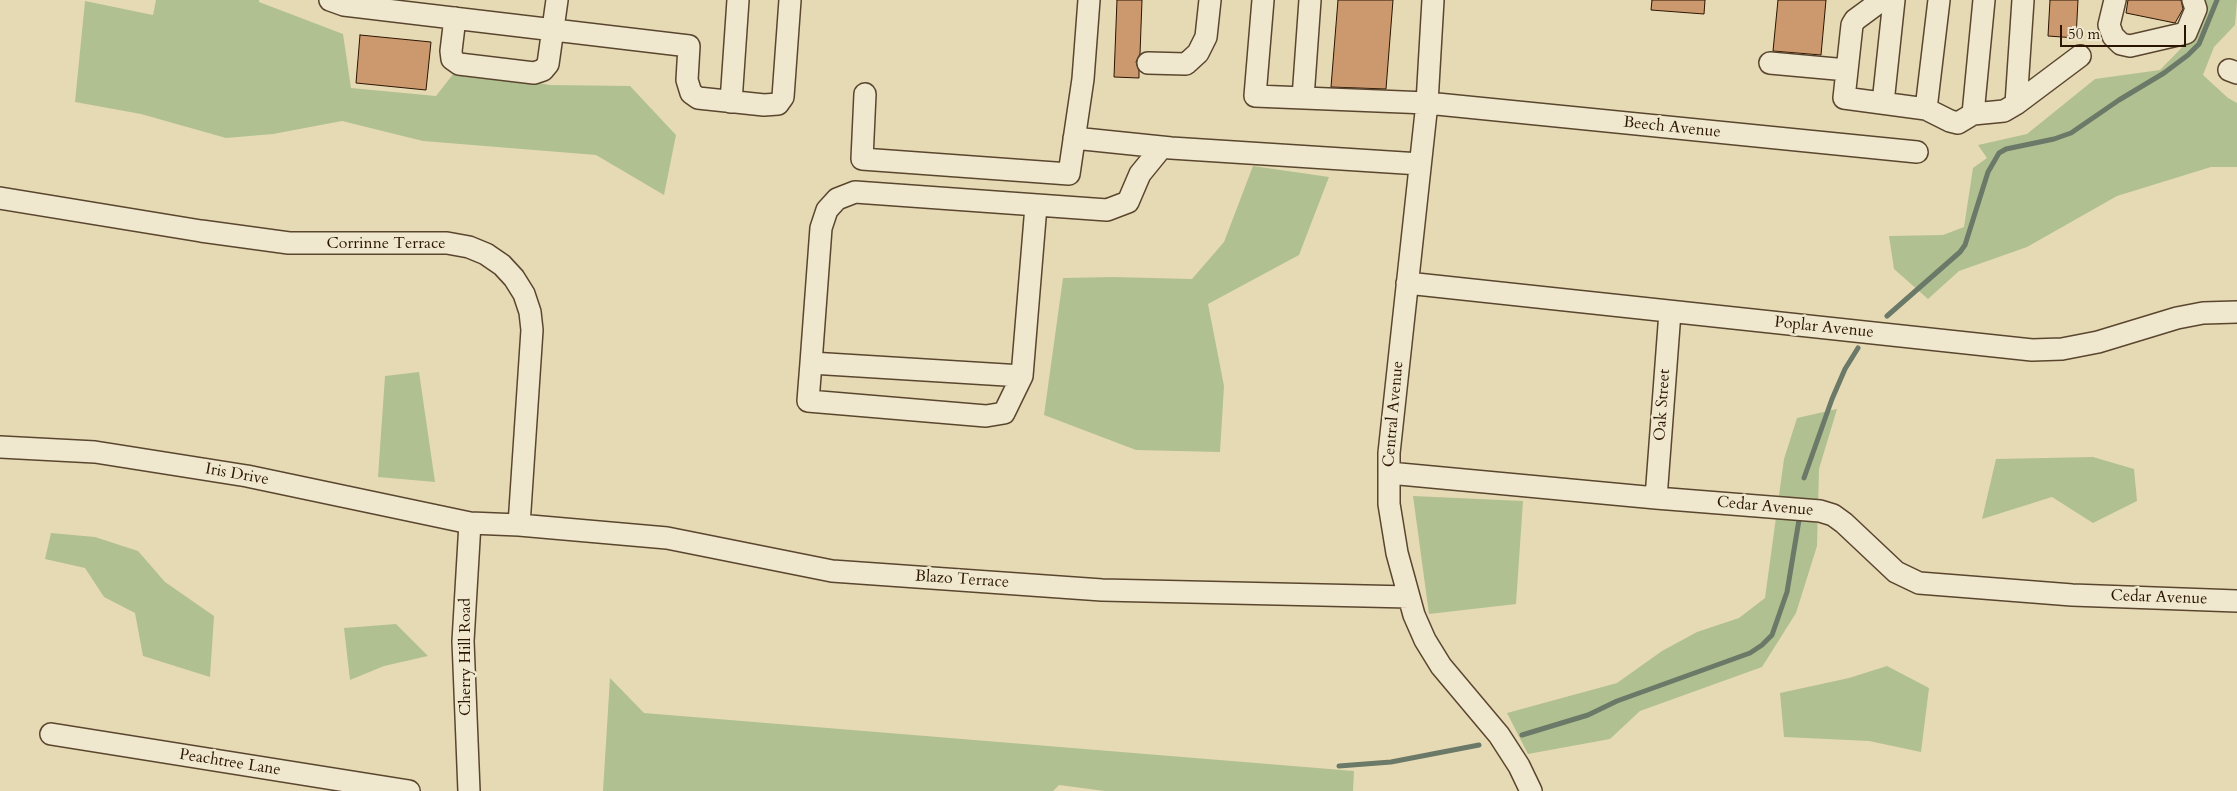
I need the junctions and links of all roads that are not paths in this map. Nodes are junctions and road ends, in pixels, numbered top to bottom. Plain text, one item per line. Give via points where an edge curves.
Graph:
1 (330, 0) edge
2 (557, 0) edge
3 (738, 0) edge
4 (790, 0) edge
5 (1089, 0) edge
6 (1210, 0) edge
7 (1263, 0) edge
8 (1310, 0) edge
9 (1433, 0) edge
10 (1882, 0) edge
11 (1894, 0) edge
12 (1939, 0) edge
13 (1984, 0) edge
14 (2023, 0) edge
15 (2115, 0) edge
16 (2193, 0) edge
17 (455, 18) junction
18 (554, 30) junction
19 (2080, 56) dead end
20 (1148, 63) dead end
21 (1770, 63) dead end
22 (1847, 70) junction
23 (865, 94) dead end
24 (1304, 98) junction
25 (731, 102) junction
26 (1883, 103) junction
27 (1427, 104) junction
28 (2016, 104) junction
29 (1926, 109) junction
30 (1973, 114) junction
31 (1074, 138) junction
32 (1162, 147) junction
33 (1917, 152) dead end
34 (1420, 164) junction
35 (0, 198) edge
36 (1036, 206) junction
37 (1407, 283) junction
38 (1670, 312) junction
39 (2237, 312) edge
40 (811, 363) junction
41 (1022, 376) junction
42 (0, 447) edge
43 (1389, 473) junction
44 (1656, 498) junction
45 (470, 523) junction
46 (519, 525) junction
47 (1409, 597) junction
48 (2237, 601) edge
49 (51, 734) dead end
50 (409, 791) edge
51 (468, 791) edge
52 (1531, 791) edge

1 - 17 street via 344,5
2 - 18 street
3 - 25 street
4 - 25 street via 782,97 778,104
5 - 31 street via 1083,79
6 - 20 street via 1206,38 1198,53 1186,64
7 - 24 street, Beech Avenue via 1255,96
8 - 24 street
9 - 27 street, Central Avenue
10 - 22 street via 1852,24
11 - 26 street
12 - 29 street
13 - 30 street
14 - 28 street
15 - 16 street via 2109,25 2121,44 2130,46 2186,33 2196,9
17 - 18 street
17 - 18 street via 452,59 459,64 478,67 534,73 544,70
18 - 25 street via 689,46 687,80 691,92 698,98
19 - 28 street
21 - 22 street
22 - 26 street via 1844,98
23 - 31 street via 862,159 1070,174
24 - 27 street, Beech Avenue
26 - 29 street
27 - 33 street, Beech Avenue
27 - 34 street, Central Avenue
28 - 30 street via 2004,111
29 - 30 street via 1958,123
31 - 32 street
32 - 34 street
32 - 36 street via 1140,174 1128,202 1107,210
34 - 37 street, Central Avenue
35 - 46 street, Corrinne Terrace via 289,243 447,243 486,254 514,278 524,294 531,321
36 - 40 street via 855,192 838,199 827,210 822,228
36 - 41 street
37 - 38 street, Poplar Avenue
37 - 43 street, Central Avenue
38 - 39 street, Poplar Avenue via 2032,350 2062,350 2177,318
38 - 44 street, Oak Street
40 - 41 street
40 - 41 street via 808,401 986,416 1004,413
42 - 45 street, Iris Drive via 95,452 247,476
43 - 44 street, Cedar Avenue
43 - 47 street, Central Avenue via 1389,504
44 - 48 street, Cedar Avenue via 1820,511 1833,515 1896,572 1919,583 2072,595
45 - 46 street, Iris Drive
45 - 51 street, Cherry Hill Road via 463,641
46 - 47 street, Blazo Terrace via 666,538 832,571 1102,590
47 - 52 street, Central Avenue via 1425,640 1441,666 1499,735
49 - 50 street, Peachtree Lane

